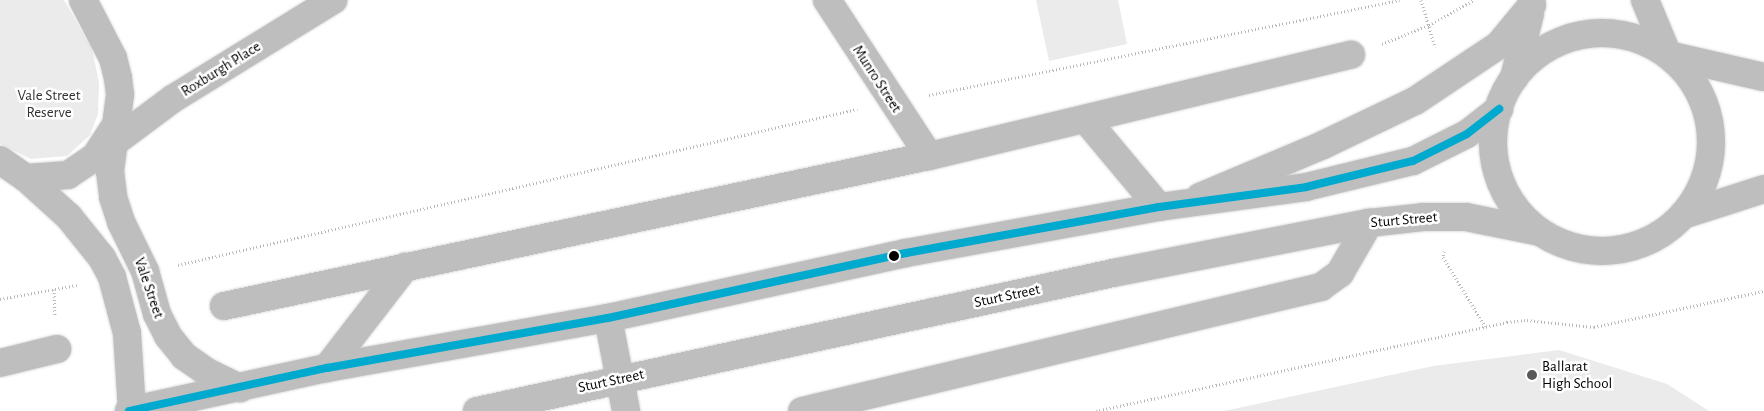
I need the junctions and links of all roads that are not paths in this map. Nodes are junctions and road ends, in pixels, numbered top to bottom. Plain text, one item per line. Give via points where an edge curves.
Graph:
1 (83, 0) edge
2 (333, 0) edge
3 (827, 0) edge
4 (1645, 0) edge
5 (1533, 3) edge
6 (1352, 55) road end
7 (1669, 55) junction
8 (1764, 77) edge
9 (1514, 78) junction
10 (1499, 110) junction
11 (1087, 120) junction
12 (114, 133) junction
13 (929, 156) junction
14 (0, 160) edge
15 (26, 178) junction
16 (1764, 189) edge
17 (1170, 206) junction
18 (1684, 215) junction
19 (1369, 223) junction
20 (1540, 232) junction
21 (405, 267) junction
22 (224, 306) dead end
23 (608, 318) junction
24 (57, 349) dead end
25 (0, 363) edge
26 (327, 368) junction
27 (621, 379) junction
28 (240, 388) junction
29 (548, 404) edge
30 (130, 411) edge
31 (477, 411) edge
32 (626, 411) edge
33 (802, 411) edge

1 - 12 main road, Vale Street via 113,58 120,96
2 - 12 main road, Roxburgh Place
3 - 13 main road, Munro Street
4 - 7 main road
5 - 9 main road
5 - 17 main road via 1499,45 1415,101 1323,145
6 - 11 main road
7 - 8 main road
7 - 9 main road via 1645,42 1620,35 1577,36 1537,55
7 - 18 main road via 1684,69 1703,100 1711,140 1705,180
9 - 10 main road
10 - 17 main road via 1451,143 1389,168 1306,187
10 - 20 main road via 1493,145 1502,185 1511,204
11 - 13 main road
11 - 17 main road
12 - 15 main road, Vale Street via 94,157 78,169 60,178
12 - 28 main road, Vale Street via 111,184 117,210 145,271 163,328 193,363
13 - 21 main road
14 - 15 main road, Vale Street
15 - 30 main road, Vale Street via 84,232 112,277 127,333
16 - 18 main road
17 - 23 main road via 906,253
18 - 20 main road via 1652,239 1615,251 1576,249
19 - 20 main road, Sturt Street via 1423,217 1466,218
19 - 27 main road, Sturt Street via 1104,275
19 - 33 main road via 1340,274 1322,287
21 - 22 main road
21 - 26 main road
23 - 26 main road
23 - 27 main road
24 - 25 main road
26 - 28 main road
27 - 29 main road, Sturt Street
27 - 32 main road
28 - 30 main road
29 - 31 main road, Sturt Street

